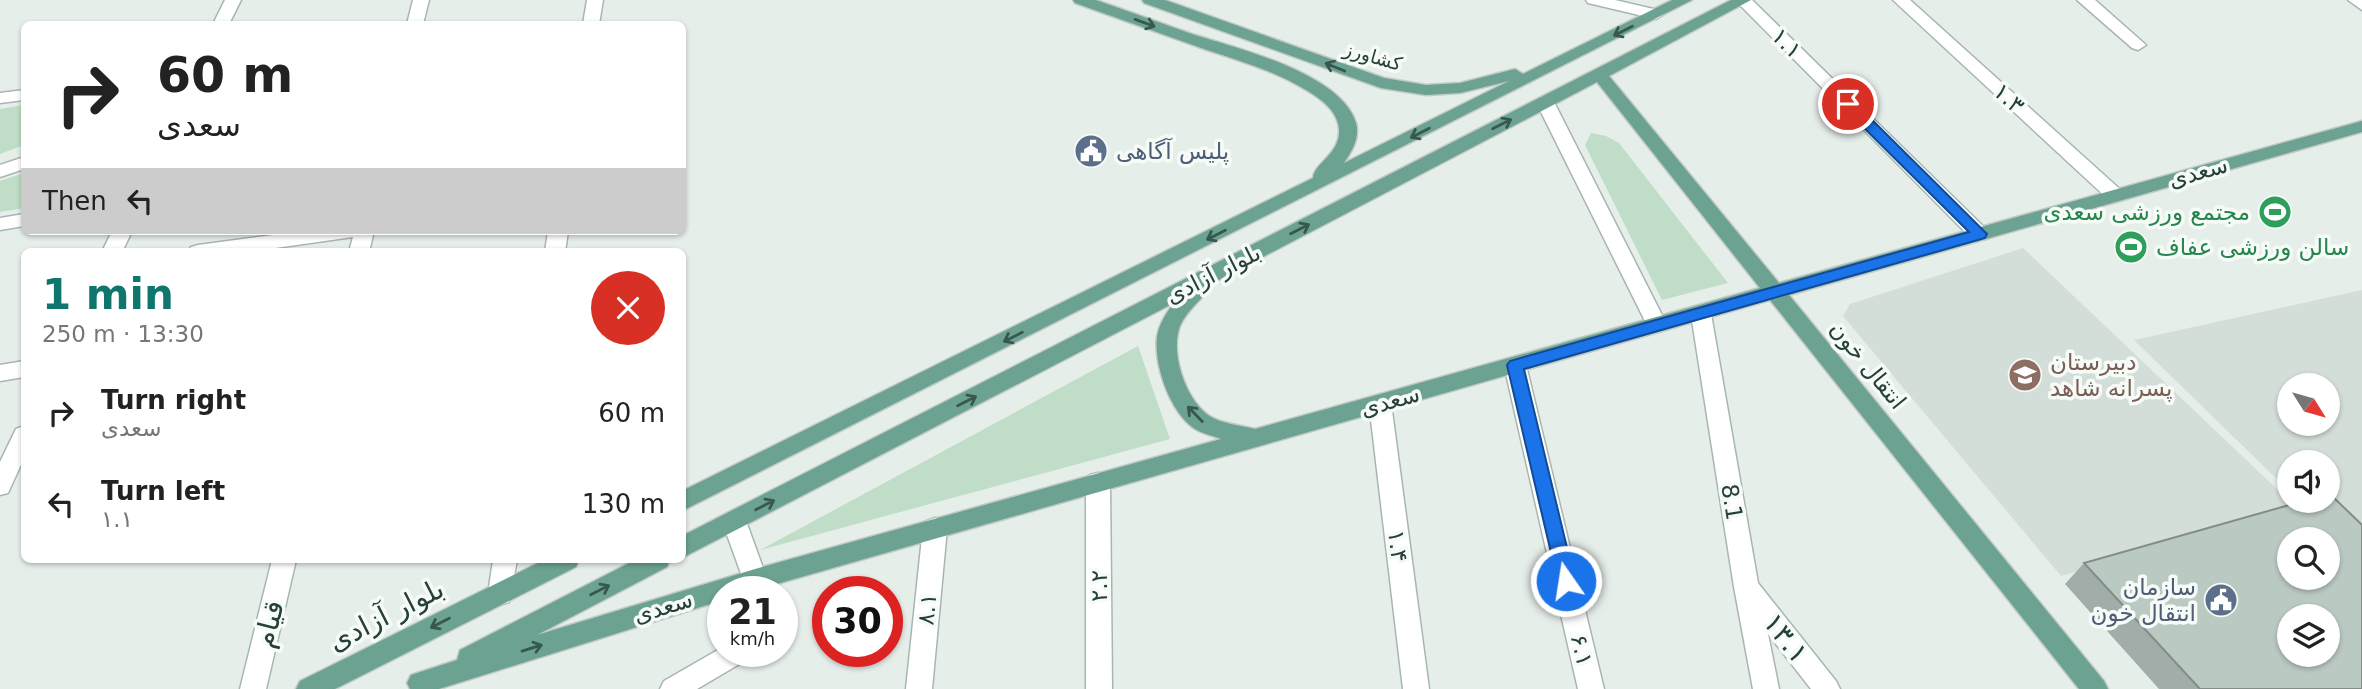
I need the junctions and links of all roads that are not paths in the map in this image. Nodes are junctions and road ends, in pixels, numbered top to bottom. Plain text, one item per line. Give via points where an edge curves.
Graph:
1 (233, 0) edge
2 (421, 0) edge
3 (595, 0) edge
4 (1081, 0) edge
5 (1150, 0) edge
6 (1594, 0) edge
7 (1684, 0) edge
8 (1743, 0) edge
9 (1901, 0) edge
10 (2085, 0) edge
11 (2356, 0) edge
12 (2362, 5) edge
13 (1656, 14) junction
14 (222, 21) edge
15 (416, 21) edge
16 (592, 21) edge
17 (2138, 45) dead end
18 (1280, 47) junction
19 (1590, 48) junction
20 (1263, 64) junction
21 (1599, 74) junction
22 (1381, 83) junction
23 (21, 95) edge
24 (0, 98) edge
25 (1545, 102) junction
26 (1447, 119) junction
27 (2362, 126) edge
28 (21, 164) edge
29 (0, 171) edge
30 (1382, 186) junction
31 (2116, 196) junction
32 (1293, 197) junction
33 (21, 220) edge
34 (0, 224) edge
35 (1979, 234) junction
36 (322, 235) edge
37 (227, 248) edge
38 (1209, 276) junction
39 (1775, 292) junction
40 (1701, 314) junction
41 (1657, 326) junction
42 (1515, 365) junction
43 (21, 370) edge
44 (0, 373) edge
45 (1380, 403) junction
46 (1258, 438) junction
47 (21, 441) edge
48 (1098, 482) junction
49 (0, 486) edge
50 (686, 500) edge
51 (734, 521) junction
52 (935, 528) junction
53 (686, 546) edge
54 (283, 563) edge
55 (504, 563) edge
56 (561, 563) edge
57 (652, 563) edge
58 (751, 576) edge
59 (783, 576) edge
60 (1745, 587) junction
61 (499, 594) junction
62 (707, 599) edge
63 (711, 667) edge
64 (414, 686) edge
65 (253, 689) edge
66 (309, 689) edge
67 (673, 689) edge
68 (919, 689) edge
69 (1099, 689) edge
70 (1416, 689) edge
71 (1591, 689) edge
72 (1766, 689) edge
73 (1827, 689) edge
74 (2095, 689) edge

1 - 14 street
2 - 15 street
3 - 16 street
4 -> 20 main road
5 - 18 main road, کشاورز
6 - 13 street
7 - 13 main road, بلوار آزادی
8 - 21 main road, بلوار آزادی
8 - 35 street, ۱.۱
9 - 31 street, ۱.۳
10 - 17 street
11 - 12 street
13 -> 19 main road, بلوار آزادی
18 - 20 main road
22 -> 18 main road, کشاورز
19 - 22 main road, کشاورز via 1460,89 1426,90
19 - 26 main road, بلوار آزادی
20 - 32 main road via 1309,84 1344,114 1345,151
21 - 25 main road, بلوار آزادی
21 - 39 main road, انتقال خون
22 - 26 main road
23 - 24 street
30 -> 25 main road, بلوار آزادی
25 - 41 street
26 - 30 main road via 1447,141 1387,173
26 -> 32 main road, بلوار آزادی
27 - 31 main road, سعدی
28 - 29 street
38 -> 30 main road, بلوار آزادی
31 - 35 main road, سعدی
32 -> 50 main road, بلوار آزادی
33 - 34 street
35 - 39 main road, سعدی
36 - 37 street
46 -> 38 main road via 1197,419 1172,374 1167,347 1170,327
51 -> 38 main road, بلوار آزادی
39 - 40 main road, سعدی
39 - 74 main road, انتقال خون
40 - 41 main road, سعدی
40 - 60 street, 8.1
41 - 42 main road, سعدی
42 - 45 main road, سعدی
42 - 71 street, ۶.۱
43 - 44 street
45 - 46 main road, سعدی
45 - 70 street, ۱.۴
46 - 48 main road, سعدی
47 - 49 street
48 - 52 main road, سعدی
48 - 69 street, ۲.۲
51 - 53 main road, بلوار آزادی
51 - 58 street
52 - 59 main road, سعدی
52 - 68 street, ۸.۱
54 - 65 street, قیام
55 - 61 street
56 - 61 main road, بلوار آزادی
64 -> 57 main road
60 - 72 street, 8.1
60 - 73 street, ۱۳.۱
61 -> 66 main road, بلوار آزادی
64 -> 62 main road, سعدی
63 - 67 street

